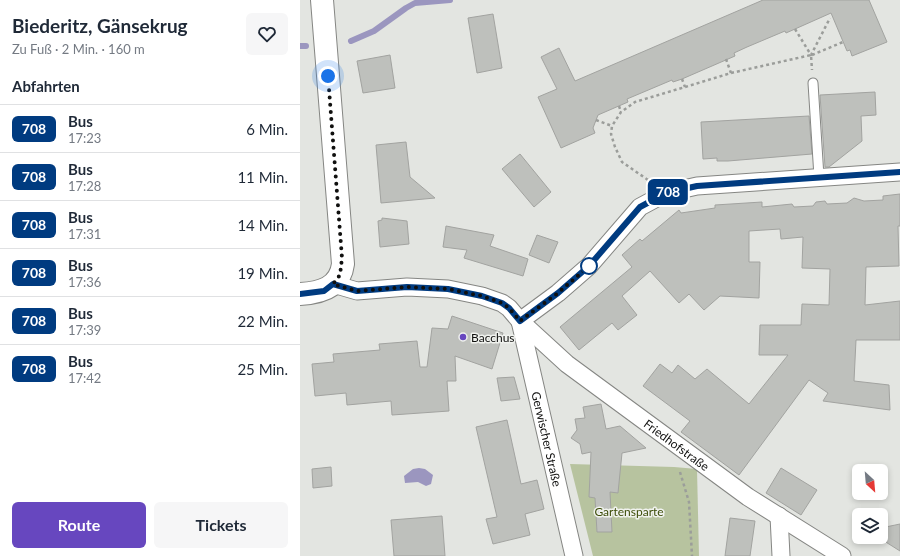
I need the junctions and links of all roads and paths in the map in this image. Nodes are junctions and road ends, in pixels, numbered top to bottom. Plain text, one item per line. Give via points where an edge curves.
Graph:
1 (322, 0) edge
2 (830, 18) dead end
3 (795, 29) dead end
4 (843, 42) dead end
5 (811, 55) junction
6 (726, 59) dead end
7 (731, 73) junction
8 (682, 78) dead end
9 (813, 83) joint
10 (685, 87) junction
11 (619, 106) dead end
12 (622, 112) junction
13 (596, 120) dead end
14 (612, 126) junction
15 (900, 172) edge
16 (819, 177) junction
17 (666, 193) junction
18 (333, 284) junction
19 (300, 294) edge
20 (520, 321) junction
21 (676, 444) junction
22 (779, 516) junction
23 (574, 556) edge
24 (692, 556) edge
25 (781, 556) edge
26 (842, 556) edge

1 - 18 street via 342,258 340,275
2 - 5 path
3 - 5 path
4 - 5 path
5 - 7 path
5 - 9 path
6 - 7 path
7 - 10 path
8 - 10 path
9 - 16 lane
10 - 12 path via 635,102
11 - 12 path
12 - 14 path
13 - 14 path
14 - 17 path via 611,134 622,162
15 - 16 street
16 - 17 street via 697,186
17 - 20 street via 640,207 589,266
18 - 19 street via 324,291
18 - 20 street, Friedhofstraße via 357,291 407,287 448,289 502,303
20 - 21 street, Friedhofstraße via 567,364
20 - 23 street, Gerwischer Straße
21 - 22 street, Friedhofstraße via 748,497
21 - 24 path via 679,467 689,502
22 - 25 street
22 - 26 street, Friedhofstraße

